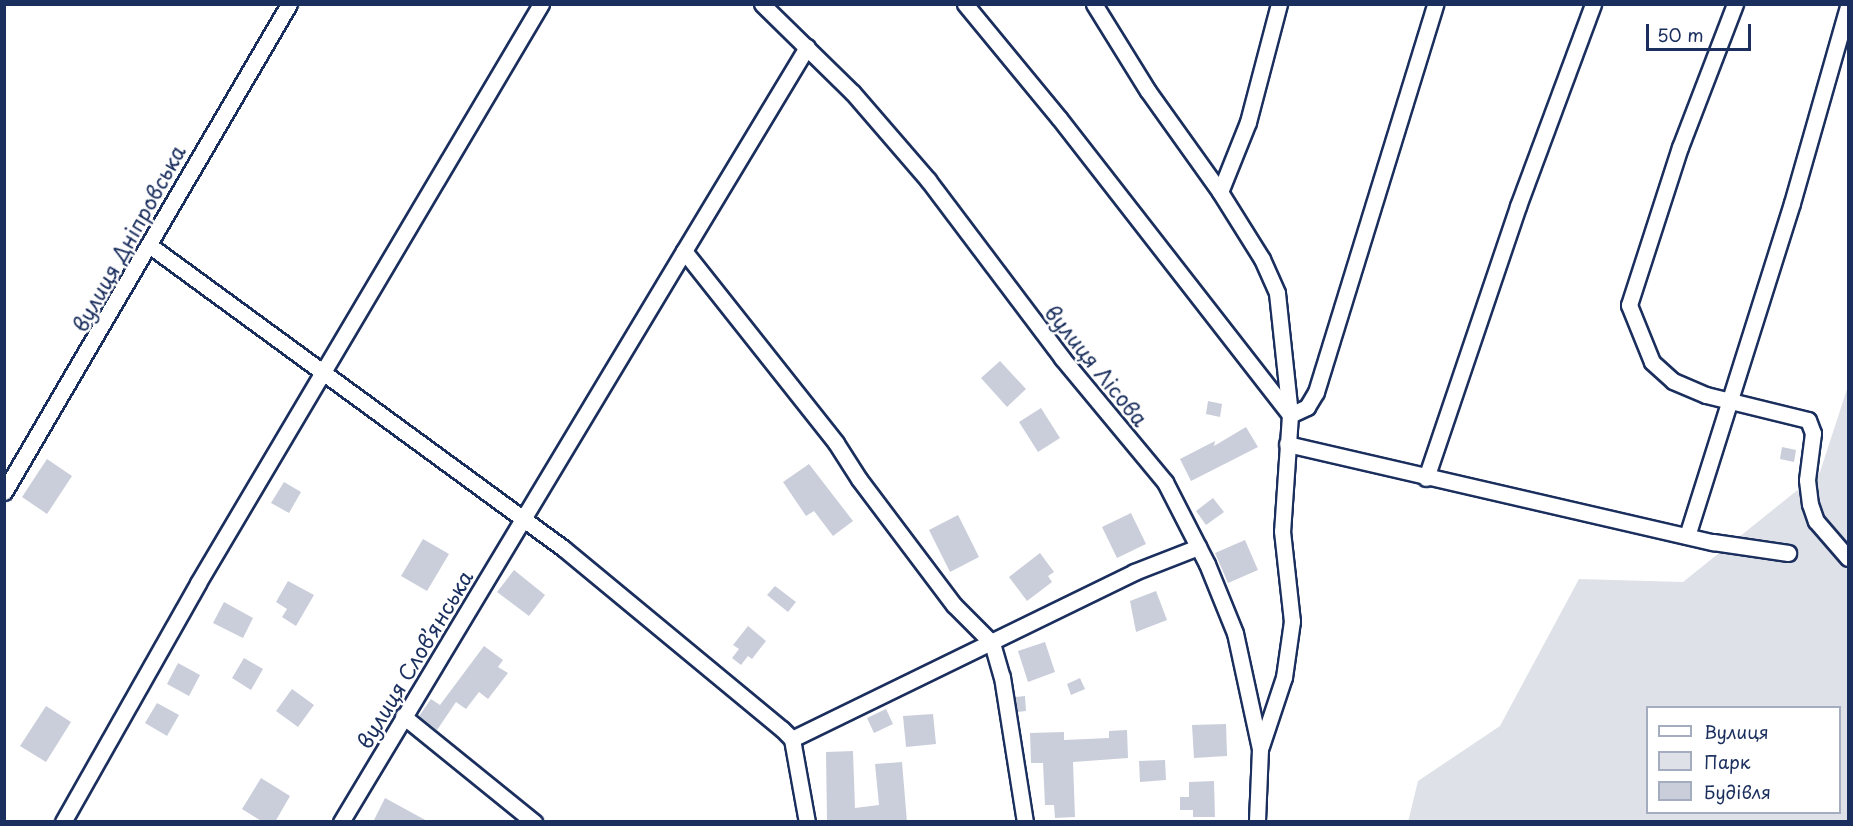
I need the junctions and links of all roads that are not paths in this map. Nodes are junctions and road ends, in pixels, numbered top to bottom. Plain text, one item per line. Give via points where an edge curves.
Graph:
1 (289, 4) edge
2 (541, 4) edge
3 (762, 4) edge
4 (965, 4) edge
5 (1094, 4) edge
6 (1279, 4) edge
7 (1435, 4) edge
8 (1593, 4) edge
9 (1735, 4) edge
10 (1848, 6) edge
11 (807, 47) junction
12 (1220, 192) junction
13 (149, 245) junction
14 (684, 251) junction
15 (325, 373) junction
16 (1730, 400) junction
17 (1290, 415) junction
18 (1287, 444) junction
19 (1426, 478) junction
20 (4, 492) edge
21 (524, 519) junction
22 (1687, 536) junction
23 (1198, 547) junction
24 (1788, 553) dead end
25 (1848, 558) edge
26 (992, 643) junction
27 (403, 716) junction
28 (792, 739) junction
29 (1260, 749) junction
30 (63, 822) edge
31 (341, 822) edge
32 (534, 822) edge
33 (807, 822) edge
34 (1025, 822) edge
35 (1257, 822) edge

1 - 13 street, вулиця Дніпровська
2 - 15 street
3 - 11 street, вулиця Лісова
4 - 17 street via 1059,118
5 - 12 street via 1148,91
6 - 12 street via 1248,122
7 - 17 street via 1316,392 1307,406
8 - 19 street via 1518,206
9 - 16 street via 1680,147 1629,305 1652,362 1673,381
10 - 16 street
11 - 14 street, вулиця Словʼянська
11 - 23 street, вулиця Лісова via 853,93 928,180 1062,358 1165,482
12 - 17 street via 1262,259 1277,293
13 - 15 street
13 - 20 street, вулиця Дніпровська
14 - 21 street, вулиця Словʼянська
14 - 26 street via 836,443 954,605
15 - 21 street
15 - 30 street via 134,692
16 - 22 street
16 - 25 street via 1802,416 1812,425 1807,480 1810,504 1816,521
17 - 18 street
18 - 19 street
18 - 29 street via 1282,531 1292,621 1290,649
19 - 22 street
21 - 27 street, вулиця Словʼянська
21 - 28 street
22 - 24 street
23 - 26 street via 1134,572
23 - 29 street, вулиця Лісова via 1235,633
26 - 28 street
26 - 34 street via 1002,677
27 - 31 street, вулиця Словʼянська
27 - 32 street
28 - 33 street
29 - 35 street, вулиця Лісова

